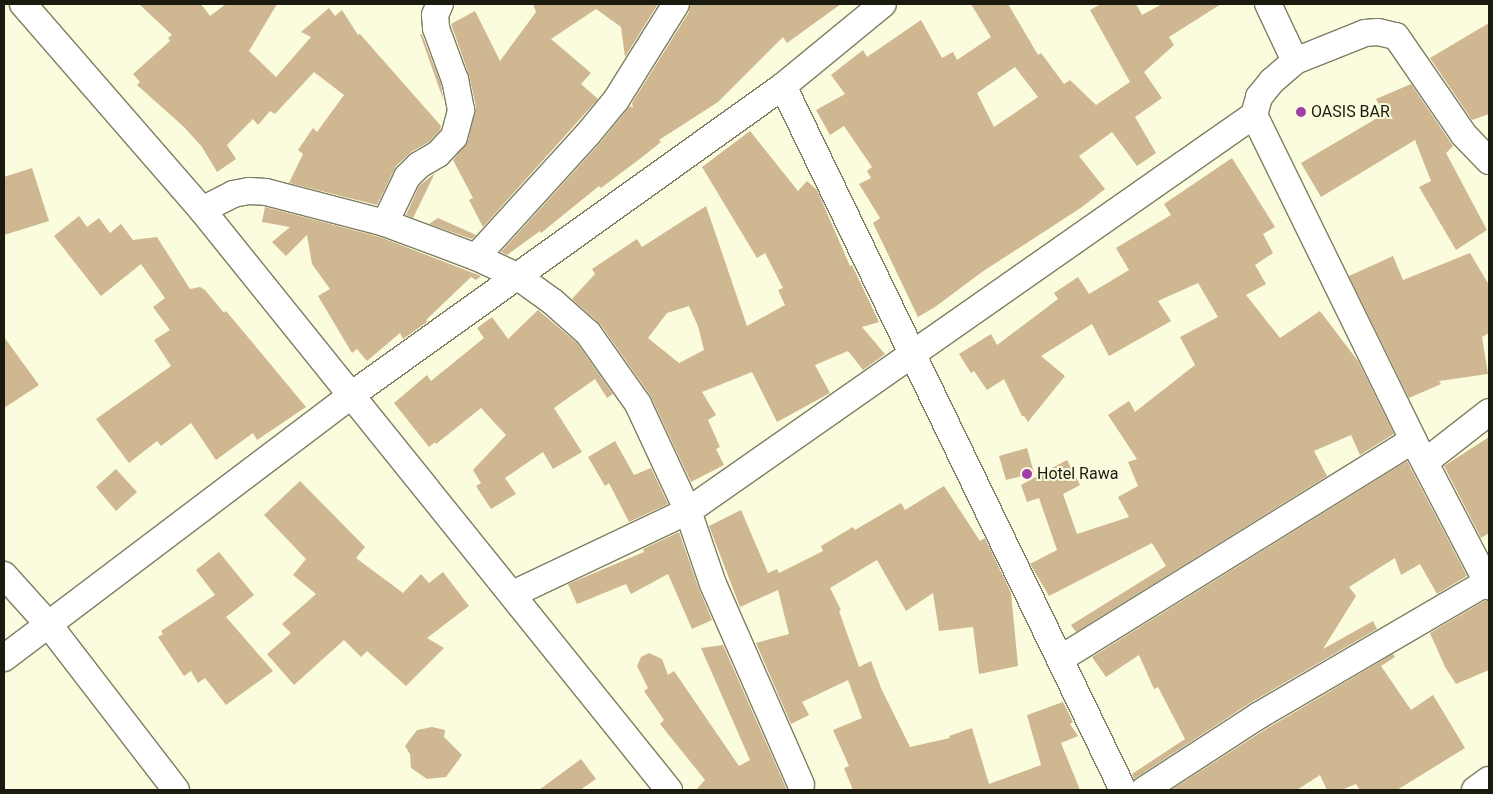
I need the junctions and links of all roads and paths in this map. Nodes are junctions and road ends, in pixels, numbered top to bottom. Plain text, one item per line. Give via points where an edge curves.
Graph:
1 (23, 4) edge
2 (440, 4) edge
3 (676, 4) edge
4 (883, 4) edge
5 (1268, 4) edge
6 (1295, 62) junction
7 (783, 86) junction
8 (1254, 115) junction
9 (1489, 160) edge
10 (202, 210) junction
11 (385, 223) junction
12 (476, 257) junction
13 (517, 276) junction
14 (914, 354) junction
15 (350, 396) junction
16 (1489, 412) edge
17 (1419, 451) junction
18 (688, 511) junction
19 (4, 575) edge
20 (1488, 584) edge
21 (513, 594) junction
22 (49, 625) junction
23 (4, 658) edge
24 (1060, 659) junction
25 (1489, 780) edge
26 (800, 784) dead end
27 (176, 790) edge
28 (669, 790) edge
29 (1123, 790) edge
30 (1144, 790) edge
31 (1475, 790) edge

1 - 10 street
2 - 11 street via 435,15 436,28 456,80 461,110 454,137 438,154 418,165 407,177
3 - 12 street via 616,100
4 - 7 street
5 - 6 street
6 - 8 street via 1272,81 1260,98
6 - 9 street via 1365,33 1396,36 1464,135
7 - 13 street
7 - 14 street
8 - 14 street
8 - 17 street
10 - 11 street via 233,194 266,192
10 - 15 street
11 - 12 street
12 - 13 street
13 - 15 street
13 - 18 street via 588,333 638,404
14 - 18 street
14 - 24 street
15 - 21 street
15 - 22 street
16 - 17 street
17 - 20 street
17 - 24 street
18 - 21 street
18 - 26 street via 713,584
19 - 22 street
20 - 30 street via 1258,716
21 - 28 street
22 - 23 street
22 - 27 street
24 - 29 street
25 - 31 street

